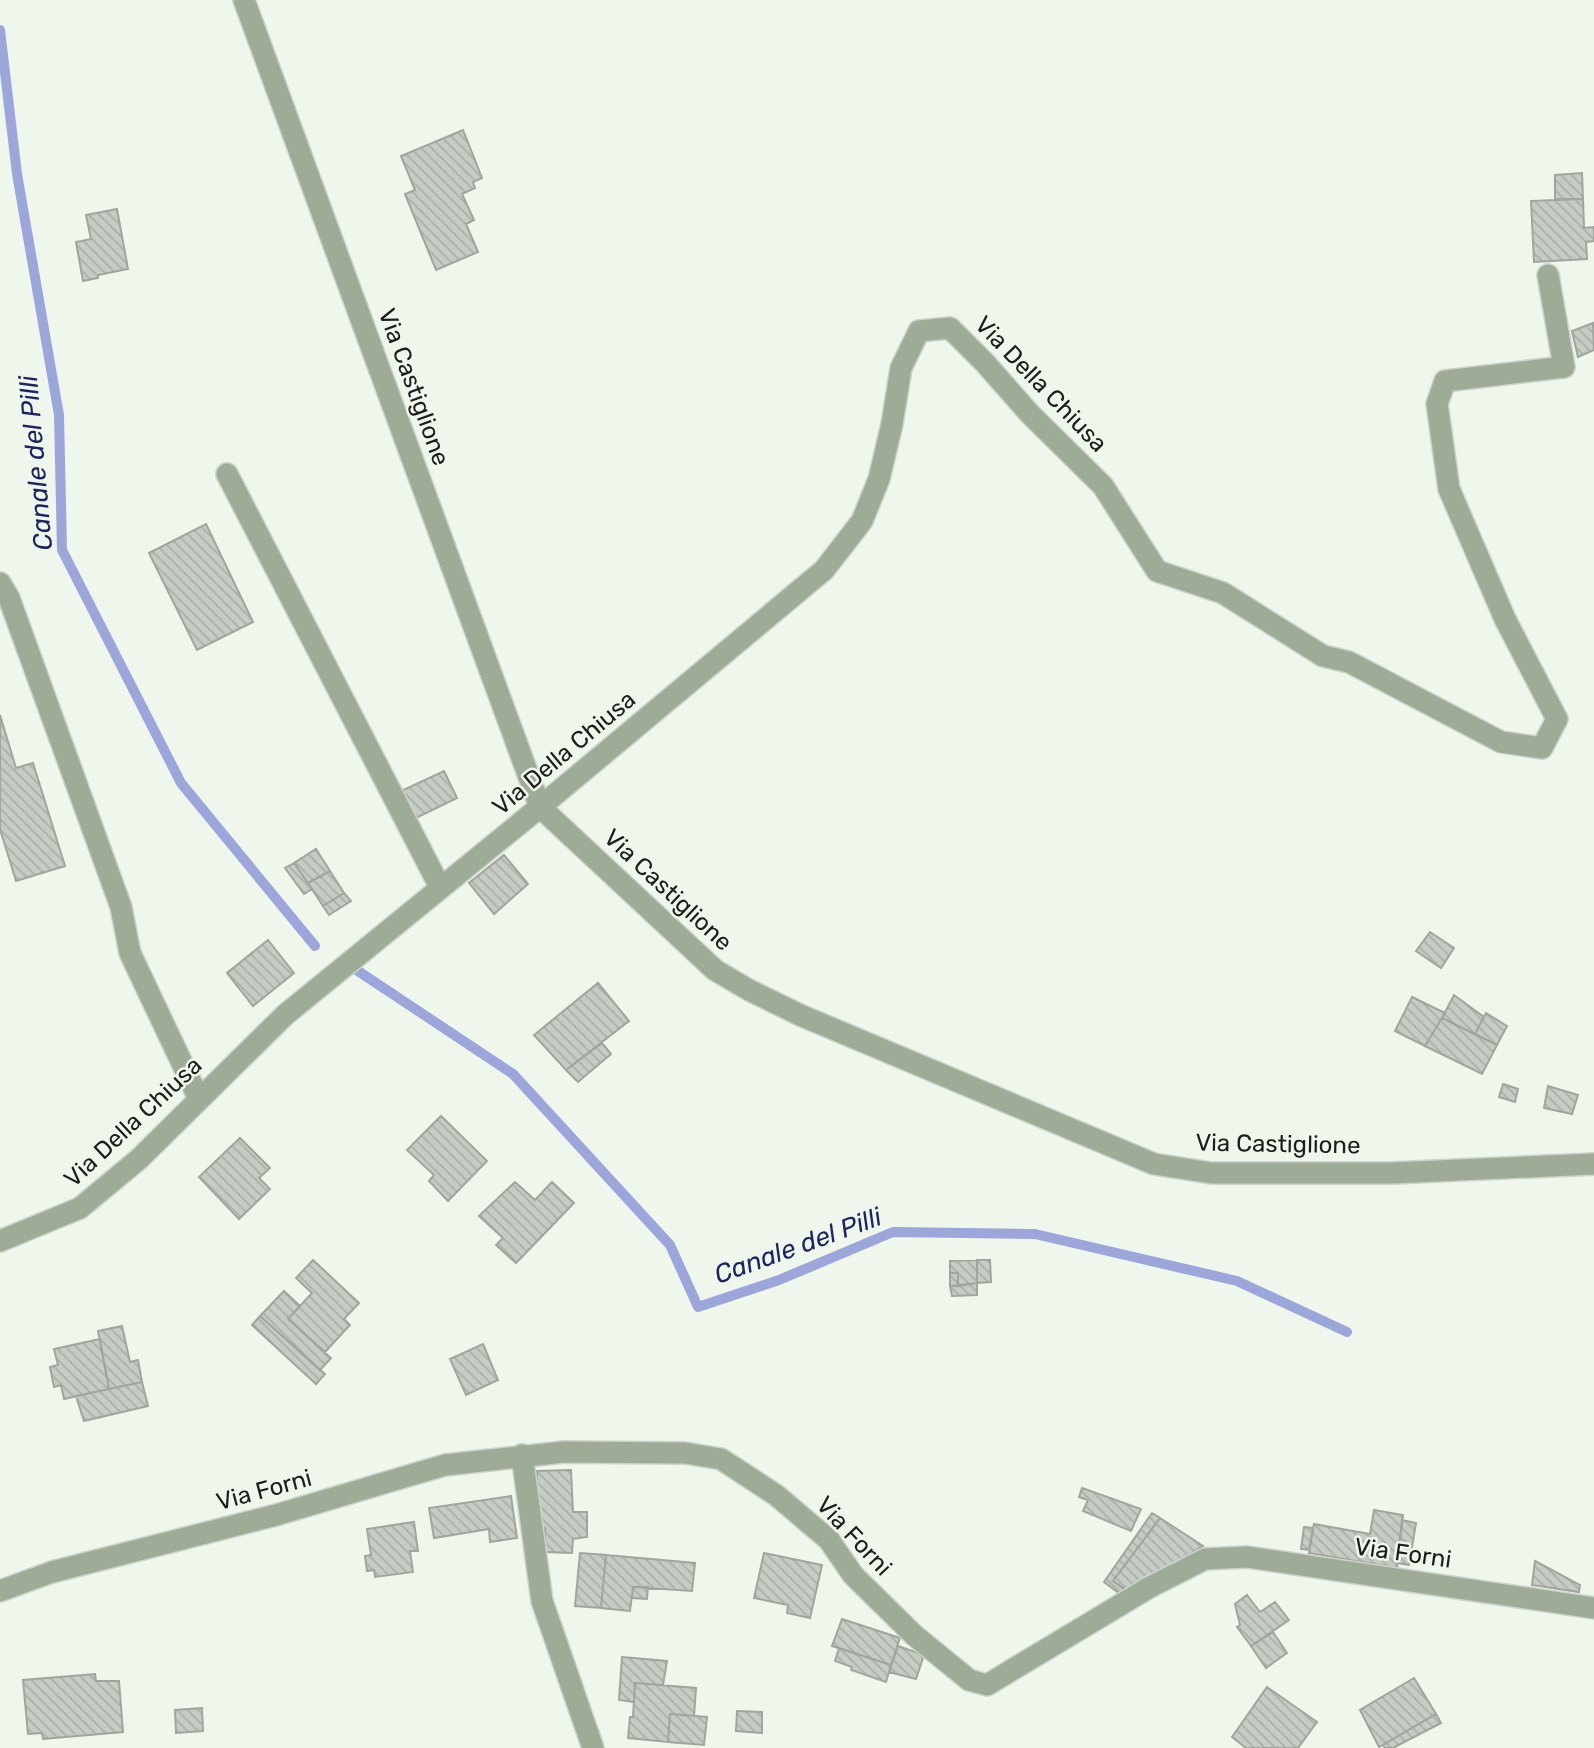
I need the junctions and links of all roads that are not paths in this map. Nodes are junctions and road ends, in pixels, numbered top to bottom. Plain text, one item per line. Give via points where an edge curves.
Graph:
1 (244, 0) edge
2 (1548, 275) dead end
3 (226, 474) dead end
4 (0, 583) edge
5 (540, 807) junction
6 (440, 887) junction
7 (199, 1099) junction
8 (1594, 1164) edge
9 (0, 1241) edge
10 (522, 1455) junction
11 (0, 1591) edge
12 (1594, 1608) edge
13 (593, 1748) edge

1 - 5 street, Via Castiglione
2 - 5 street, Via Della Chiusa via 1564,367 1445,381 1437,404 1449,489 1506,620 1557,719 1542,748 1501,742 1349,662 1323,656 1223,593 1157,571 1103,486 950,328 919,331 901,368 879,479 862,521 824,570
3 - 6 street
4 - 7 street via 121,907 130,953
5 - 6 street, Via Della Chiusa
5 - 8 street, Via Castiglione via 715,970 749,990 1154,1164 1212,1172 1392,1173
6 - 7 street, Via Della Chiusa via 285,1015
7 - 9 street, Via Della Chiusa via 139,1159 80,1208
10 - 11 street, Via Forni via 445,1465 276,1515 52,1572
10 - 12 street, Via Forni via 685,1453 721,1459 776,1495 829,1540 853,1575 914,1635 969,1680 987,1685 1205,1559 1247,1557
10 - 13 street via 542,1601

